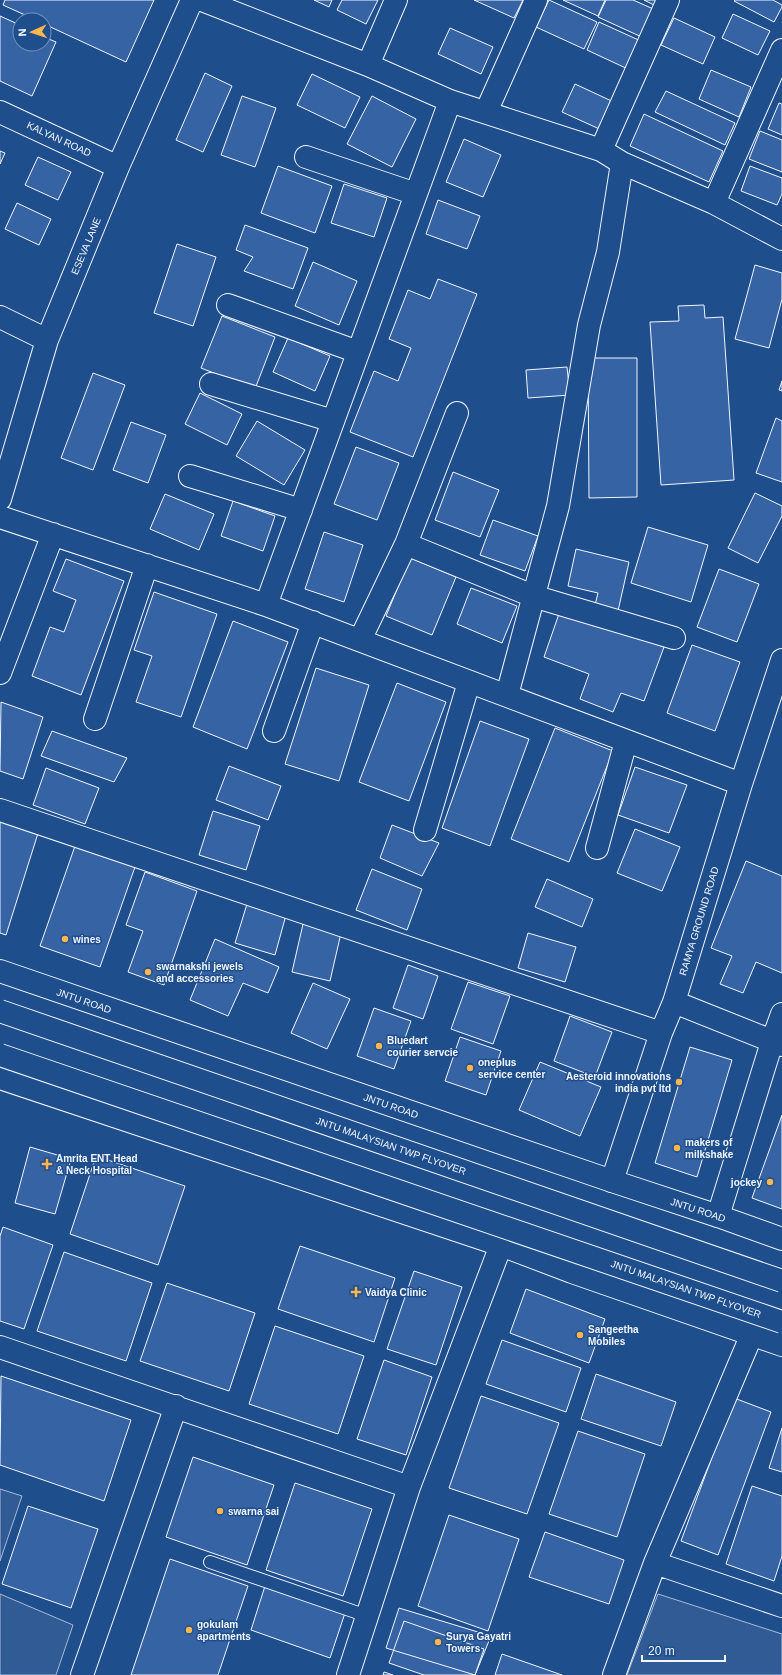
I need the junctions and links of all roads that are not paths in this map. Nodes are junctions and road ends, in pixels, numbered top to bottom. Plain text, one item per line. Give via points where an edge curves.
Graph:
1 (192, 0) edge
2 (202, 0) edge
3 (396, 0) edge
4 (536, 0) edge
5 (668, 0) edge
6 (782, 50) edge
7 (368, 65) junction
8 (450, 101) junction
9 (0, 112) edge
10 (486, 112) junction
11 (601, 150) junction
12 (306, 156) dead end
13 (622, 163) junction
14 (118, 167) junction
15 (416, 194) junction
16 (714, 203) junction
17 (782, 239) edge
18 (228, 305) dead end
19 (0, 317) edge
20 (47, 340) junction
21 (358, 352) junction
22 (211, 384) dead end
23 (457, 413) dead end
24 (334, 420) junction
25 (190, 476) dead end
26 (0, 499) edge
27 (301, 510) junction
28 (0, 517) edge
29 (53, 534) junction
30 (406, 544) junction
31 (147, 565) junction
32 (533, 596) junction
33 (266, 604) junction
34 (313, 622) junction
35 (674, 638) dead end
36 (360, 640) junction
37 (782, 660) edge
38 (0, 672) edge
39 (469, 682) junction
40 (507, 695) junction
41 (96, 719) dead end
42 (274, 731) dead end
43 (626, 741) junction
44 (741, 784) junction
45 (0, 810) edge
46 (425, 830) dead end
47 (597, 848) dead end
48 (0, 971) edge
49 (674, 1002) junction
50 (0, 1012) edge
51 (782, 1014) edge
52 (661, 1033) junction
53 (777, 1043) edge
54 (0, 1055) edge
55 (0, 1078) edge
56 (612, 1182) junction
57 (718, 1216) junction
58 (782, 1239) edge
59 (501, 1244) junction
60 (782, 1281) edge
61 (782, 1322) edge
62 (752, 1334) junction
63 (782, 1345) edge
64 (0, 1347) edge
65 (176, 1406) junction
66 (409, 1487) junction
67 (210, 1562) dead end
68 (655, 1563) junction
69 (782, 1606) edge
70 (367, 1616) junction
71 (82, 1675) edge
72 (348, 1675) edge
73 (614, 1675) edge

1 - 14 street, ESEVA LANE
2 - 7 street
3 - 7 street
4 - 10 street
5 - 11 street
6 - 16 street
7 - 8 street
8 - 10 street
8 - 15 street
9 - 14 street, KALYAN ROAD
10 - 11 street
11 - 13 street
12 - 15 street
13 - 16 street
13 - 32 street via 608,252 588,325 558,506
14 - 20 street, ESEVA LANE
15 - 21 street
16 - 17 street
18 - 21 street
19 - 20 street
20 - 26 street, ESEVA LANE
21 - 24 street
22 - 24 street
23 - 30 street
24 - 27 street
25 - 27 street
27 - 33 street
28 - 29 street
29 - 31 street
29 - 38 street
30 - 32 street
30 - 36 street
31 - 33 street
31 - 41 street
32 - 35 street
32 - 40 street
33 - 34 street
34 - 36 street
34 - 42 street
36 - 39 street
37 - 44 street, RAMYA GROUND ROAD
39 - 40 street
39 - 46 street
40 - 43 street
43 - 44 street
43 - 47 street
44 - 49 street, RAMYA GROUND ROAD
45 - 52 street
48 - 56 street, JNTU ROAD
49 - 52 street, RAMYA GROUND ROAD
49 - 53 street
50 - 60 street, JNTU MALAYSIAN TWP FLYOVER, bridge
51 - 53 street
52 - 56 street, RAMYA GROUND ROAD
53 - 57 street
54 - 61 street, JNTU MALAYSIAN TWP FLYOVER, bridge
55 - 59 street
56 - 57 street, JNTU ROAD
57 - 58 street, JNTU ROAD
59 - 62 street via 572,1272
59 - 66 street
62 - 63 street
62 - 68 street
64 - 65 street
65 - 66 street
65 - 71 street
66 - 70 street
67 - 70 lane
68 - 69 street
68 - 73 street
70 - 72 street

